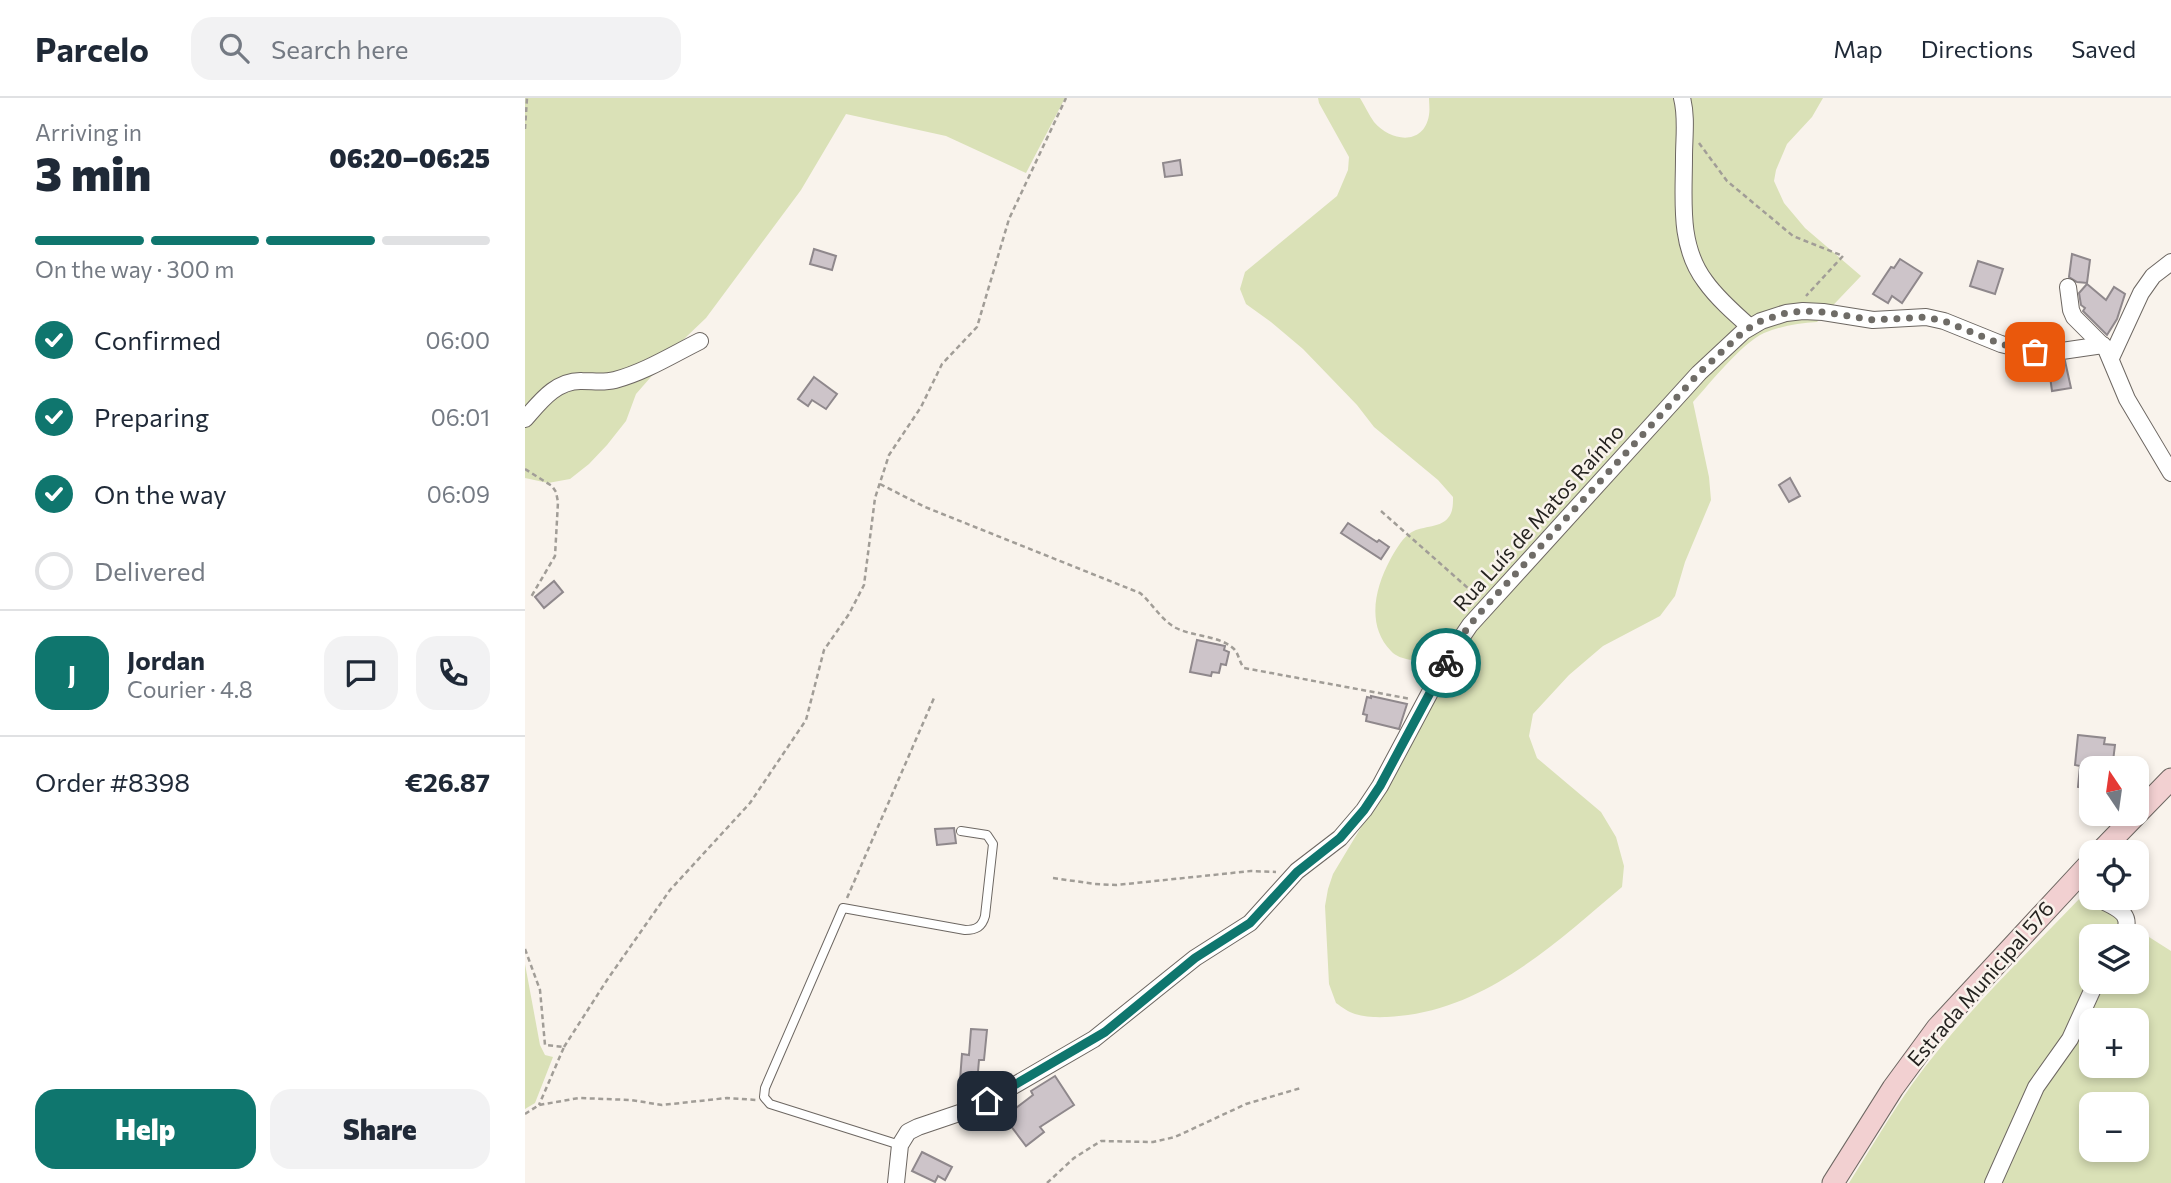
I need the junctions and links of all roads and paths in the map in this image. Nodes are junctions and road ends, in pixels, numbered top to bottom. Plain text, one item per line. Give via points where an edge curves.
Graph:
1 (527, 98) edge
2 (1066, 98) edge
3 (1682, 98) edge
4 (525, 129) edge
5 (1699, 143) dead end
6 (2171, 262) edge
7 (2069, 287) dead end
8 (1791, 312) junction
9 (1749, 327) junction
10 (700, 341) dead end
11 (2107, 351) junction
12 (525, 419) edge
13 (525, 469) edge
14 (2171, 473) edge
15 (880, 484) junction
16 (1381, 512) dead end
17 (531, 597) dead end
18 (1487, 605) junction
19 (934, 698) dead end
20 (1425, 702) junction
21 (2171, 779) edge
22 (961, 831) dead end
23 (2112, 840) edge
24 (1294, 874) junction
25 (2079, 875) edge
26 (1053, 878) dead end
27 (2071, 883) junction
28 (2079, 888) edge
29 (843, 908) junction
30 (2118, 910) edge
31 (2128, 924) edge
32 (525, 949) edge
33 (2091, 994) edge
34 (564, 1047) junction
35 (1301, 1088) dead end
36 (766, 1101) junction
37 (539, 1105) junction
38 (525, 1114) edge
39 (900, 1145) junction
40 (896, 1183) edge
41 (1047, 1183) edge
42 (1833, 1183) edge
43 (1993, 1183) edge

1 - 4 path
2 - 15 path via 1009,219 977,327 942,364 889,455
3 - 9 street via 1684,223 1690,252 1704,280
5 - 8 path via 1727,181 1793,236 1843,256
6 - 11 street via 2153,276
7 - 11 street via 2074,317
8 - 9 street
8 - 11 street via 1873,320 1932,318 2035,352
9 - 18 street, Rua Luís de Matos Raínho via 1683,390
10 - 12 street via 616,379 562,385 548,393
11 - 14 street via 2127,399
13 - 17 path via 552,486 558,502 555,556
15 - 20 path via 925,507 1140,593 1174,627 1232,647 1244,668
15 - 34 path via 864,585 824,650 806,720 750,803 670,890
16 - 18 path
18 - 20 street, Rua Luís de Matos Raínho via 1457,643
19 - 29 path
20 - 24 street, Rua Luís de Matos Raínho via 1364,810 1340,838
21 - 23 main road
22 - 29 lane via 987,835 993,844 985,916 979,927 965,930
24 - 26 path via 1255,871 1116,885
24 - 39 street, Rua Luís de Matos Raínho via 1250,923 1195,958 1105,1032 973,1109 911,1130
25 - 27 main road, Estrada Municipal 576
27 - 28 street
27 - 42 main road, Estrada Municipal 576 via 1937,1028
29 - 36 lane via 765,1088
30 - 31 street
32 - 34 path via 540,990 545,1045
33 - 43 street via 2070,1039 2036,1087
34 - 37 path
35 - 41 path via 1246,1104 1175,1137 1153,1142 1101,1141
36 - 37 path via 727,1098 662,1105 579,1098
36 - 39 lane
37 - 38 path
39 - 40 street

